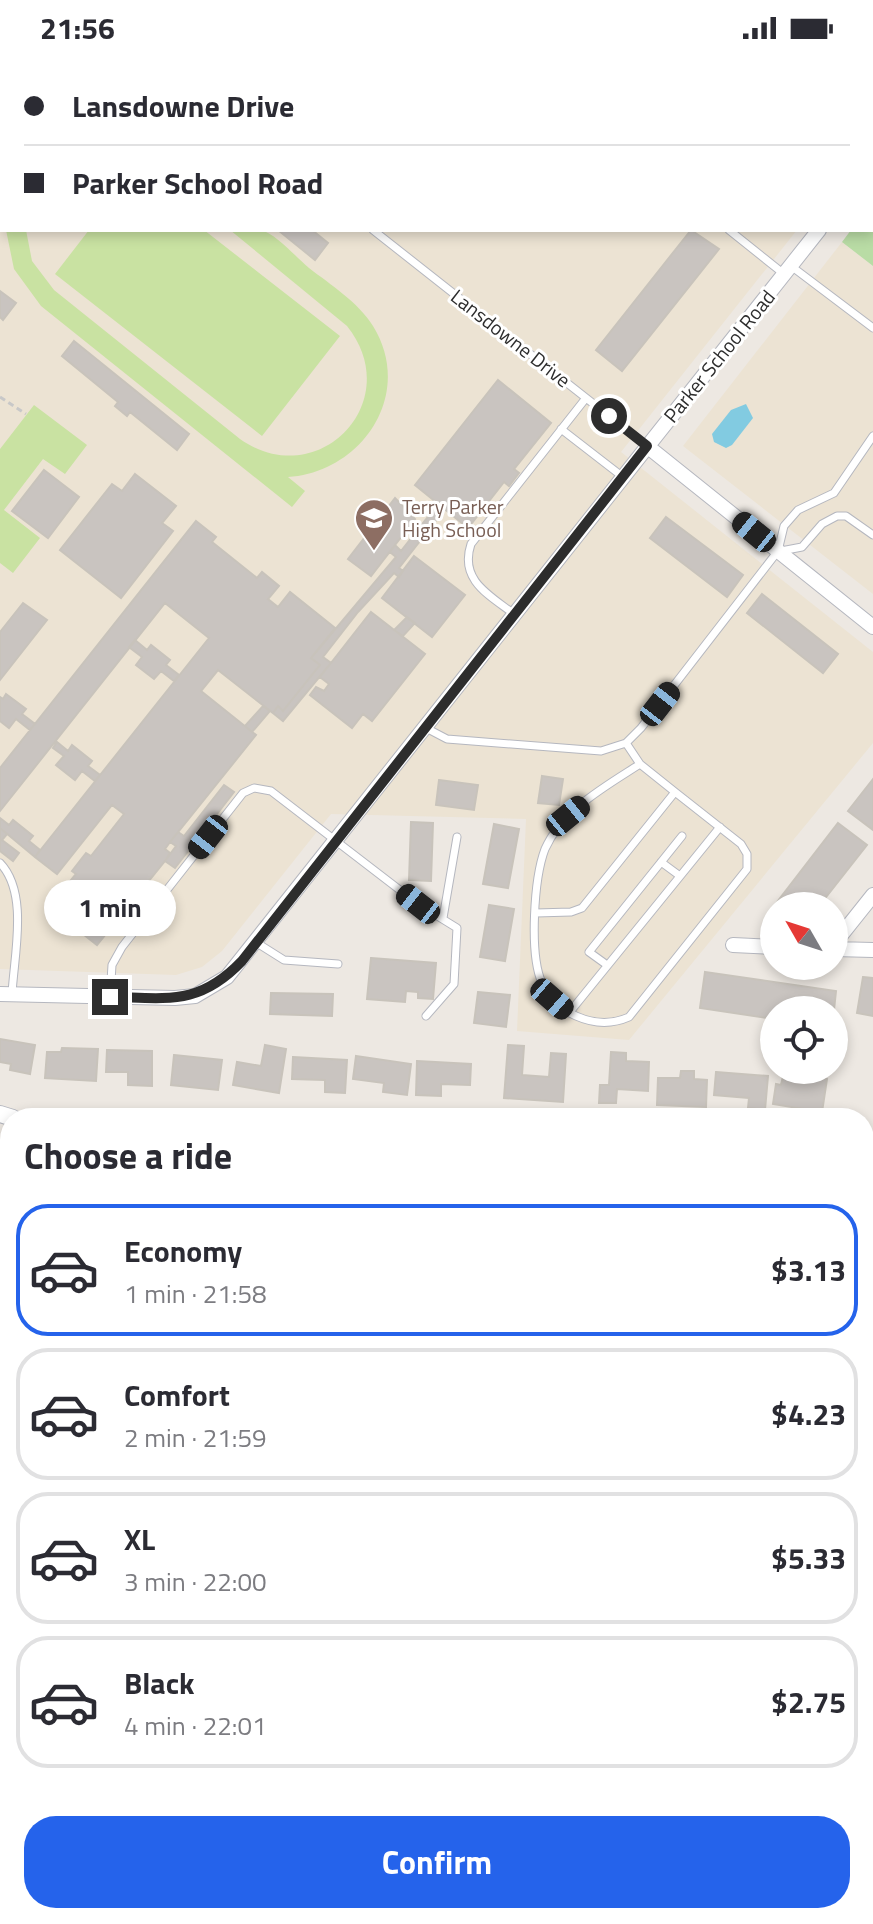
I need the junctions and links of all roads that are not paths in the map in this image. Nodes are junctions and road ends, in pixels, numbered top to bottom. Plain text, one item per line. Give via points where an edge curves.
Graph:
1 (376, 232) edge
2 (732, 232) edge
3 (817, 232) edge
4 (788, 270) junction
5 (873, 328) edge
6 (586, 398) junction
7 (561, 429) junction
8 (873, 436) edge
9 (647, 446) junction
10 (623, 477) junction
11 (873, 535) edge
12 (778, 551) junction
13 (515, 615) junction
14 (873, 627) edge
15 (426, 728) junction
16 (626, 743) junction
17 (640, 764) junction
18 (675, 792) junction
19 (720, 827) junction
20 (682, 836) dead end
21 (457, 837) dead end
22 (336, 842) junction
23 (661, 862) junction
24 (0, 863) edge
25 (680, 876) junction
26 (873, 895) edge
27 (536, 913) junction
28 (443, 918) junction
29 (848, 928) edge
30 (257, 943) junction
31 (733, 945) dead end
32 (760, 946) edge
33 (848, 947) edge
34 (873, 950) edge
35 (338, 964) dead end
36 (607, 965) junction
37 (6, 994) edge
38 (110, 997) junction
39 (569, 1013) junction
40 (426, 1016) dead end

1 - 6 lane, Lansdowne Drive
2 - 4 lane
3 - 4 street, Parker School Road
4 - 5 lane
4 - 9 street, Parker School Road
6 - 7 lane
6 - 9 lane, Lansdowne Drive
7 - 10 lane
7 - 13 lane via 467,556 473,580
8 - 12 lane via 834,493 798,510 784,526
9 - 10 street, Parker School Road
9 - 12 street, Lansdowne Drive
10 - 13 street, Parker School Road
11 - 12 lane via 846,516 837,516 802,547
12 - 14 street, Lansdowne Drive
12 - 16 lane
13 - 15 street, Parker School Road
15 - 16 lane via 447,739 601,751
15 - 22 street, Parker School Road
16 - 17 lane
17 - 18 lane
17 - 27 lane via 568,816 546,848
18 - 19 lane
18 - 27 lane via 582,908
19 - 25 lane
19 - 39 lane via 741,844 747,869 629,1017 615,1024 588,1022
20 - 23 lane
21 - 28 lane
22 - 28 lane
22 - 30 street, Parker School Road
22 - 38 lane via 271,791 248,789 122,947 112,965
23 - 25 lane
23 - 36 lane via 589,952
24 - 37 lane via 10,873 16,896
25 - 36 lane
26 - 29 street
27 - 39 lane via 541,981
28 - 40 lane via 457,928 454,984
30 - 35 lane via 284,960
30 - 38 street, Parker School Road via 227,977 195,996
31 - 32 street
33 - 34 street
36 - 39 lane
37 - 38 street, Parker School Road

